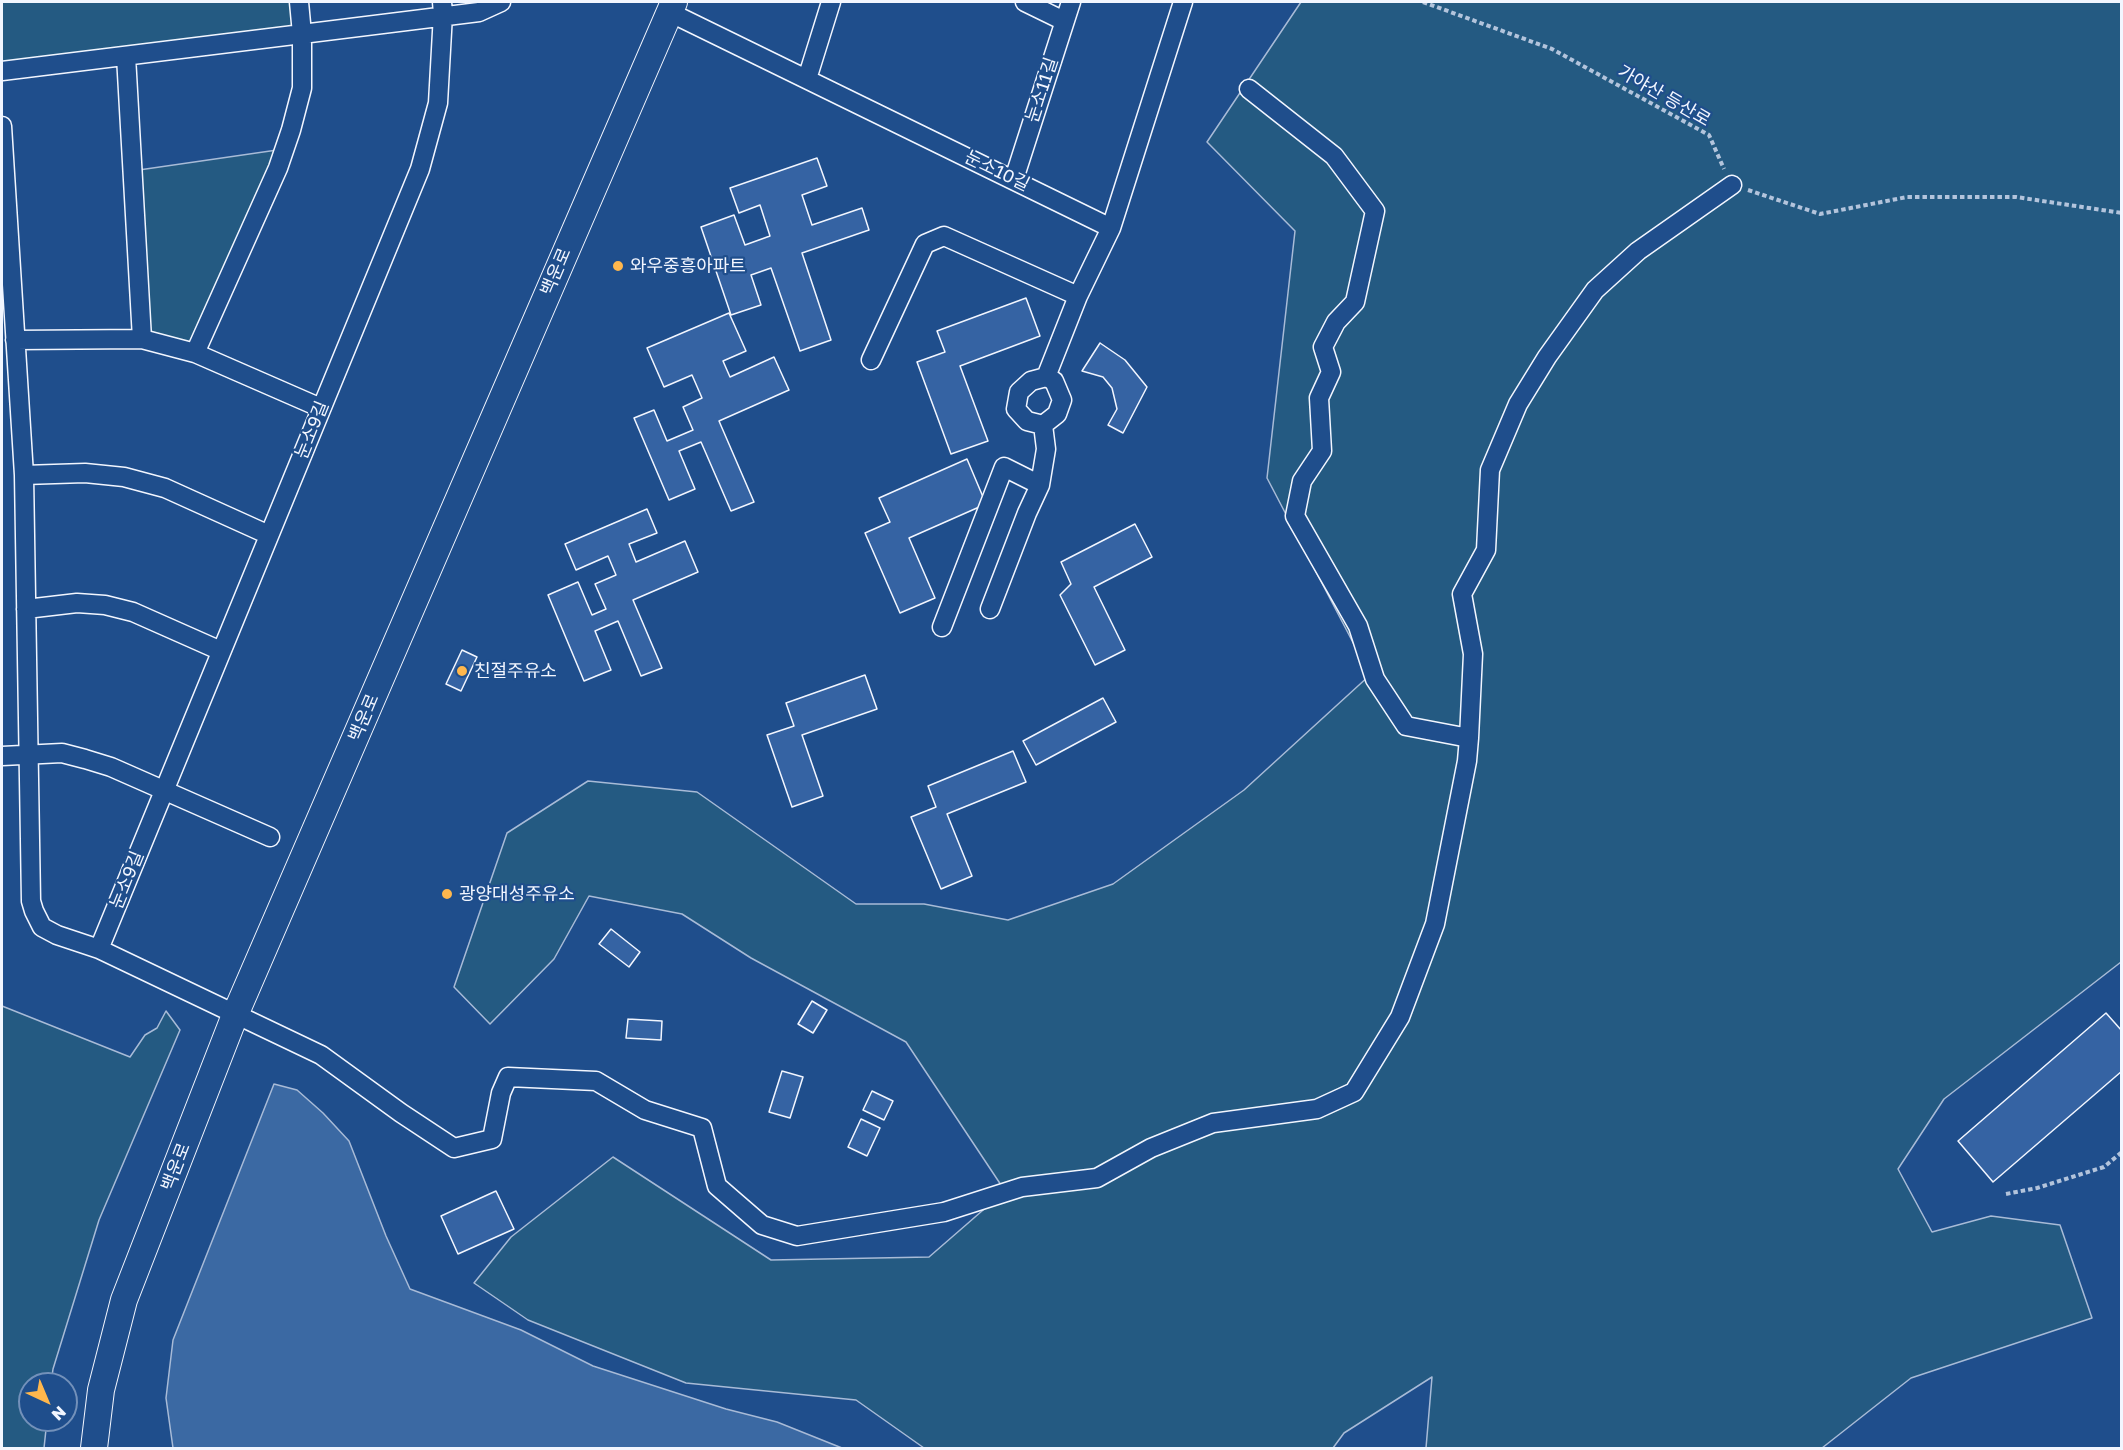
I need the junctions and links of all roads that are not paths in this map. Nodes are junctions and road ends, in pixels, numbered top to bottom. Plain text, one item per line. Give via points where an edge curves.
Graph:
1 (299, 2) edge
2 (501, 2) edge
3 (831, 2) edge
4 (1025, 2) edge
5 (1071, 2) edge
6 (1183, 2) edge
7 (671, 7) edge
8 (442, 9) edge
9 (1064, 21) junction
10 (302, 34) junction
11 (126, 56) junction
12 (2, 71) edge
13 (807, 79) junction
14 (1249, 89) dead end
15 (2, 126) edge
16 (1014, 179) junction
17 (1732, 185) road end
18 (1111, 228) junction
19 (1078, 296) junction
20 (142, 339) junction
21 (15, 340) junction
22 (195, 354) junction
23 (871, 360) dead end
24 (1046, 377) junction
25 (321, 408) junction
26 (1043, 425) junction
27 (24, 475) junction
28 (1040, 485) junction
29 (269, 535) junction
30 (26, 609) junction
31 (990, 609) dead end
32 (942, 627) dead end
33 (221, 651) junction
34 (1469, 738) junction
35 (29, 755) junction
36 (2, 756) edge
37 (164, 790) junction
38 (270, 837) dead end
39 (99, 949) junction
40 (235, 1015) junction
41 (94, 1449) edge

1 - 10 street
2 - 8 street via 479,12
3 - 13 street
4 - 9 street
5 - 9 street, 눈소11길
6 - 18 street
7 - 13 street, 눈소10길
7 - 40 main road, 백운로
8 - 10 street
8 - 25 street, 눈소9길 via 438,103 420,169
9 - 16 street, 눈소11길
10 - 11 street
10 - 22 street via 302,88 291,130 278,168
11 - 12 street
11 - 20 street
13 - 16 street, 눈소10길
14 - 34 street via 1334,156 1376,211 1355,302 1336,322 1323,347 1331,372 1319,398 1322,451 1302,481 1295,516 1358,626 1376,679 1406,726
15 - 21 street
16 - 18 street, 눈소10길
17 - 34 street via 1638,250 1595,290 1518,404 1490,470 1486,550 1462,594 1473,654
18 - 19 street
19 - 23 street via 944,236 925,244
19 - 24 street
20 - 21 street
20 - 22 street
21 - 27 street
22 - 25 street
24 - 26 street via 1054,381 1062,400 1056,414
24 - 26 street via 1032,381 1019,392 1016,409 1027,421
25 - 29 street, 눈소9길
26 - 28 street via 1046,449
27 - 29 street via 85,473 124,477 165,488
27 - 30 street
28 - 31 street
28 - 32 street via 1004,467
29 - 33 street, 눈소9길
30 - 33 street via 77,603 105,605 133,612
30 - 35 street
33 - 37 street, 눈소9길
34 - 40 street via 1434,924 1400,1017 1354,1092 1317,1109 1213,1123 1151,1148 1097,1178 1022,1187 944,1212 797,1236 762,1225 717,1186 702,1128 645,1110 596,1081 508,1077 492,1139 454,1148 321,1055
35 - 36 street
35 - 37 street via 62,753 111,767
35 - 39 street via 34,911 42,927
37 - 38 street
37 - 39 street, 눈소9길
39 - 40 street
40 - 41 main road, 백운로 via 124,1300 100,1390

